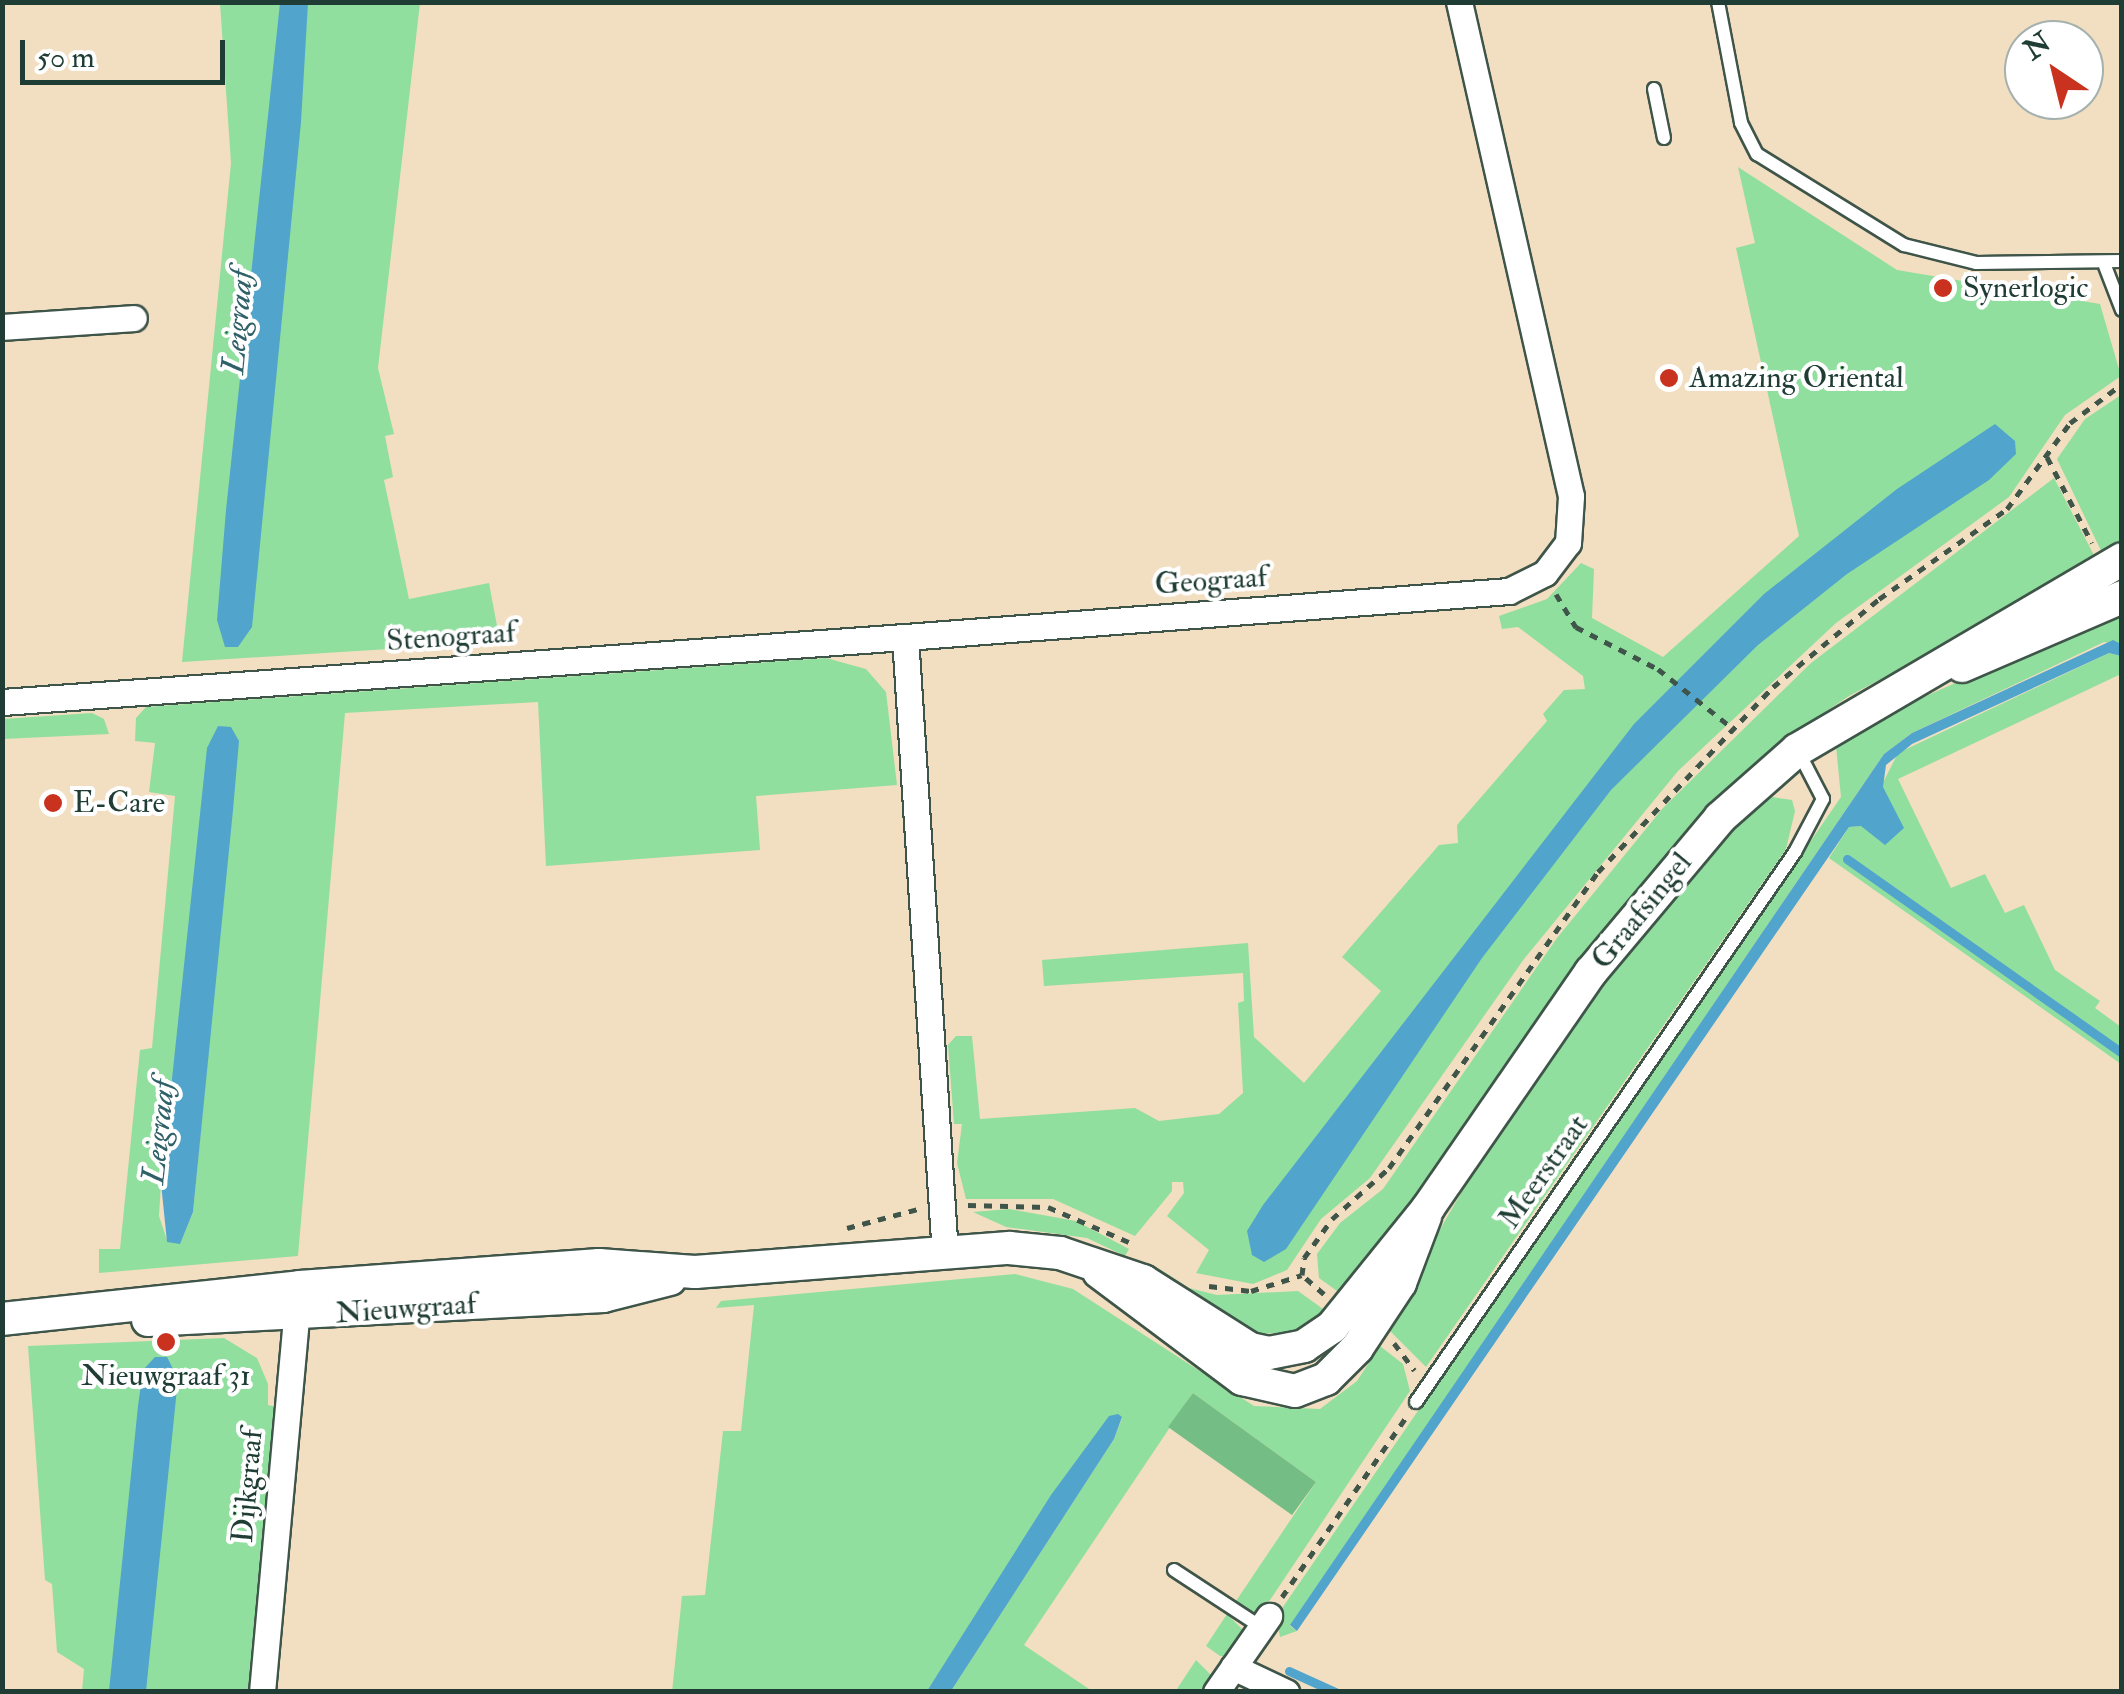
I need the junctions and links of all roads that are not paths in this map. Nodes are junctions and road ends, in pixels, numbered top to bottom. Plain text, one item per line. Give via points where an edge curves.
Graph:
1 (1459, 2) edge
2 (1718, 2) edge
3 (1654, 90) dead end
4 (1664, 138) dead end
5 (2122, 261) edge
6 (2105, 266) junction
7 (2122, 310) edge
8 (134, 318) dead end
9 (2, 327) edge
10 (2116, 575) edge
11 (905, 637) junction
12 (2, 702) edge
13 (1797, 750) junction
14 (945, 1255) junction
15 (298, 1302) junction
16 (1359, 1318) joint
17 (2, 1319) edge
18 (1416, 1402) road end
19 (1174, 1570) dead end
20 (1265, 1621) joint
21 (1233, 1667) junction
22 (262, 1692) edge
23 (1216, 1692) edge
24 (1286, 1692) edge

1 - 11 street, Geograaf via 1571,496 1568,543 1545,573 1509,592
2 - 6 lane via 1741,124 1757,154 1904,245 1976,263
3 - 4 lane
5 - 6 lane
6 - 7 lane
8 - 9 street
10 - 13 street, Graafsingel via 2002,653 1919,680
11 - 12 street, Stenograaf
11 - 14 street
13 - 16 street, Graafsingel via 1720,818 1632,920 1428,1208
13 - 18 lane, Meerstraat via 1824,799 1795,852
14 - 15 street, Nieuwgraaf via 696,1272 600,1265
14 - 16 street, Nieuwgraaf via 1009,1248 1088,1260 1143,1281 1232,1340 1269,1353
15 - 17 street, Nieuwgraaf
15 - 22 street, Dijkgraaf
19 - 20 lane
20 - 21 street
21 - 23 street
21 - 24 street

